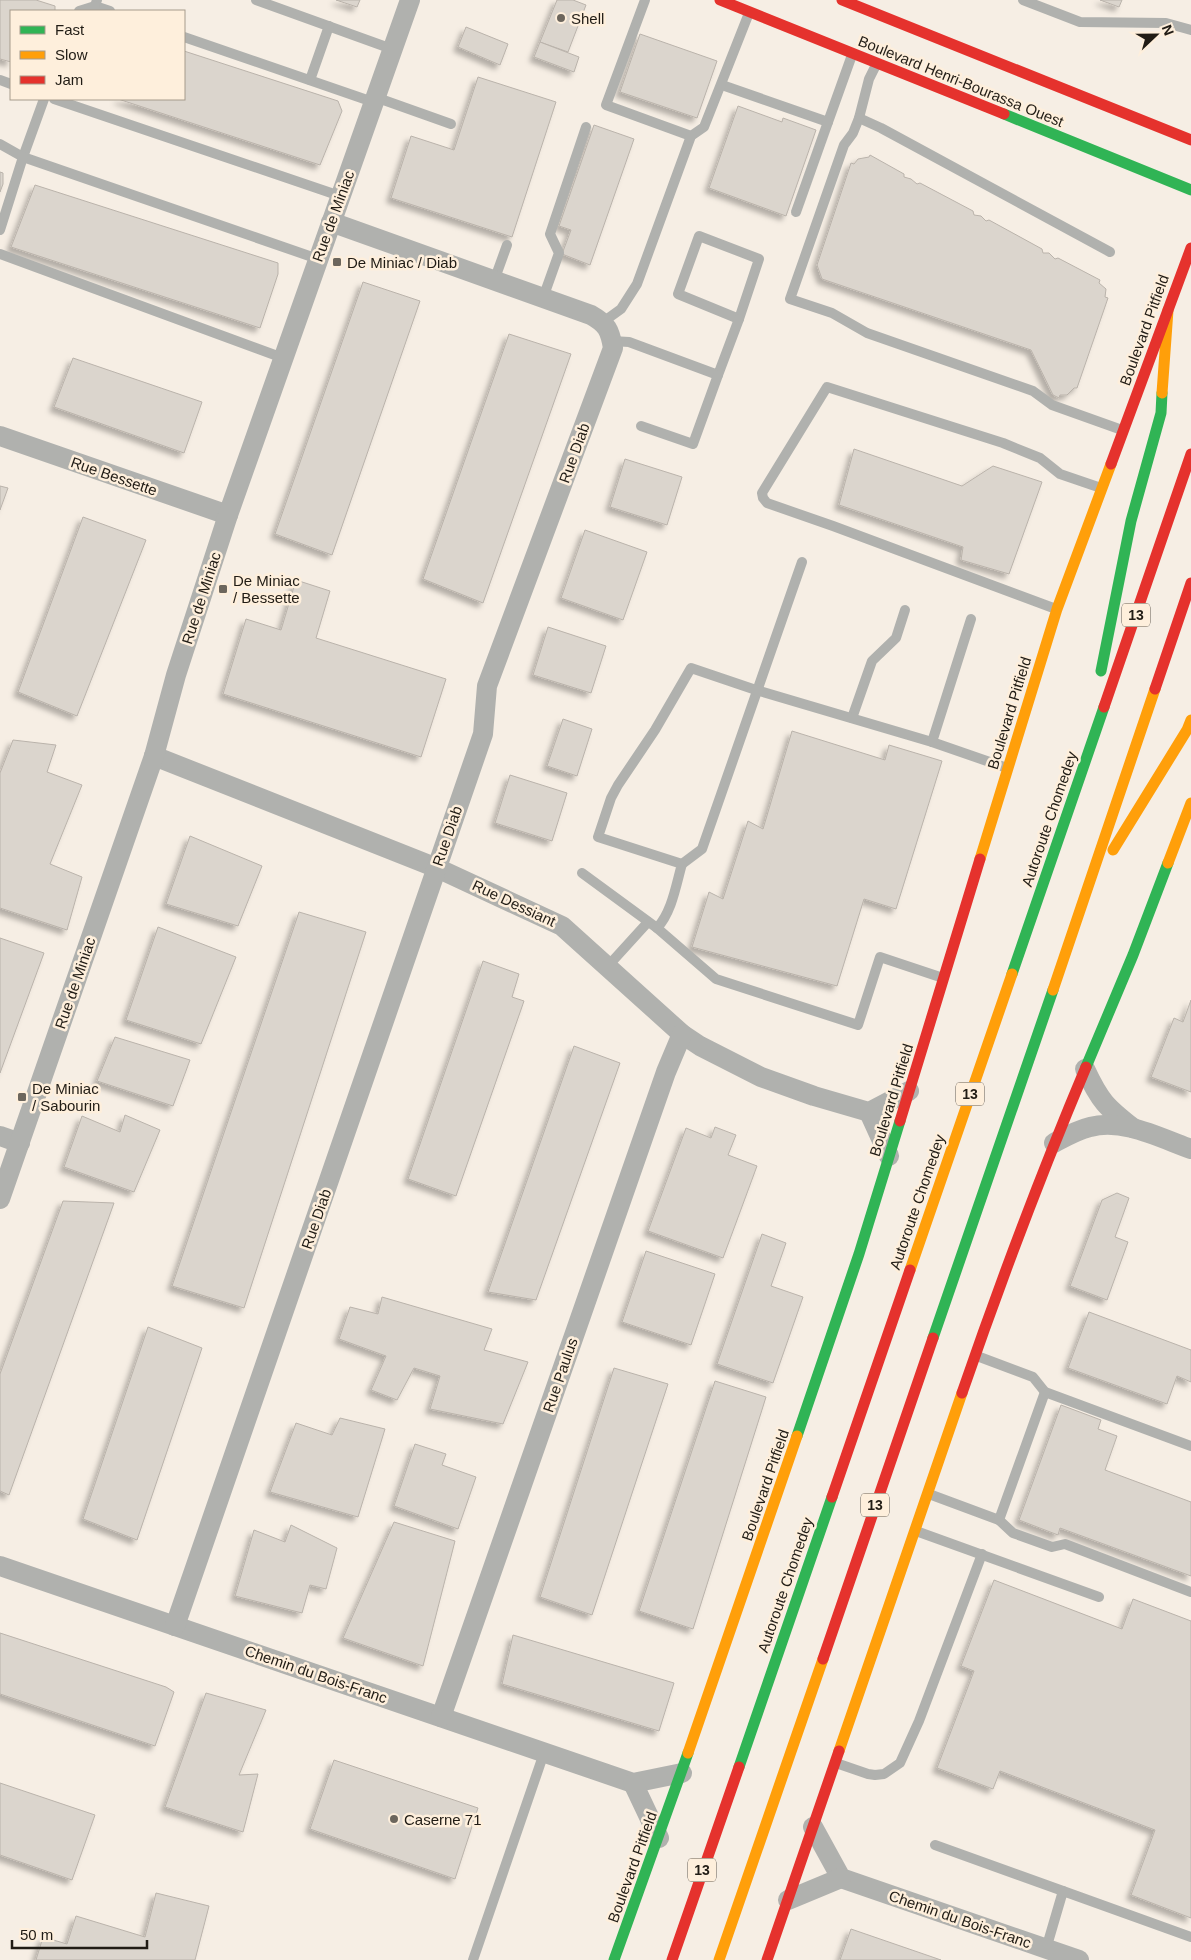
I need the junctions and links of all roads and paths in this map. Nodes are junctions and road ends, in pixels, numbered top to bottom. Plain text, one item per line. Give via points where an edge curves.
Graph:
1 (256, 0) edge
2 (410, 0) edge
3 (645, 0) edge
4 (720, 0) edge
5 (842, 0) edge
6 (1023, 0) edge
7 (96, 3) edge
8 (870, 5) edge
9 (81, 10) edge
10 (108, 10) edge
11 (750, 12) junction
12 (329, 26) junction
13 (1191, 30) edge
14 (185, 37) edge
15 (392, 48) junction
16 (852, 54) junction
17 (876, 64) junction
18 (310, 80) junction
19 (722, 85) junction
20 (44, 100) edge
21 (57, 100) edge
22 (374, 100) junction
23 (859, 118) junction
24 (828, 122) junction
25 (451, 124) dead end
26 (586, 127) dead end
27 (691, 136) junction
28 (1187, 139) edge
29 (0, 144) edge
30 (23, 157) junction
31 (1191, 190) edge
32 (340, 196) junction
33 (796, 212) dead end
34 (331, 222) junction
35 (0, 230) edge
36 (506, 245) dead end
37 (1191, 248) edge
38 (1110, 252) dead end
39 (0, 254) edge
40 (318, 259) junction
41 (494, 281) junction
42 (543, 298) junction
43 (1168, 310) junction
44 (739, 319) junction
45 (604, 322) junction
46 (612, 341) junction
47 (283, 358) junction
48 (718, 375) junction
49 (640, 426) dead end
50 (1124, 431) junction
51 (0, 436) edge
52 (1191, 454) edge
53 (1102, 489) junction
54 (228, 515) junction
55 (802, 562) dead end
56 (1191, 583) edge
57 (1057, 609) junction
58 (905, 610) dead end
59 (971, 619) dead end
60 (756, 690) junction
61 (852, 718) junction
62 (1191, 720) edge
63 (932, 742) junction
64 (154, 756) junction
65 (1008, 768) junction
66 (1080, 776) junction
67 (1191, 803) edge
68 (682, 864) junction
69 (436, 868) junction
70 (582, 873) dead end
71 (1087, 891) junction
72 (648, 922) junction
73 (657, 928) junction
74 (608, 966) junction
75 (944, 978) junction
76 (682, 1034) junction
77 (1085, 1069) junction
78 (909, 1092) junction
79 (869, 1112) junction
80 (1133, 1128) junction
81 (0, 1136) edge
82 (1054, 1142) junction
83 (20, 1143) junction
84 (1191, 1149) edge
85 (889, 1156) junction
86 (0, 1199) edge
87 (976, 1355) junction
88 (1045, 1392) junction
89 (1191, 1446) edge
90 (928, 1494) junction
91 (999, 1520) junction
92 (915, 1531) junction
93 (982, 1554) junction
94 (0, 1566) edge
95 (1191, 1592) edge
96 (1099, 1598) dead end
97 (175, 1626) junction
98 (441, 1717) junction
99 (544, 1753) junction
100 (835, 1762) junction
101 (682, 1773) junction
102 (633, 1783) junction
103 (813, 1827) junction
104 (659, 1838) junction
105 (935, 1846) dead end
106 (841, 1878) junction
107 (1063, 1891) junction
108 (788, 1900) junction
109 (1191, 1937) edge
110 (1046, 1949) junction
111 (473, 1960) edge
112 (614, 1960) edge
113 (672, 1960) edge
114 (719, 1960) edge
115 (768, 1960) edge
116 (1079, 1960) edge

1 - 12 lane
2 - 15 street, Rue de Miniac
3 - 27 lane via 606,105
4 - 11 main road, Boulevard Henri-Bourassa Ouest
5 - 8 main road, Boulevard Henri-Bourassa Ouest
6 - 13 lane via 1080,22 1166,23
7 - 9 lane
7 - 10 lane
8 - 28 main road, Boulevard Henri-Bourassa Ouest
11 - 16 main road, Boulevard Henri-Bourassa Ouest
11 - 19 lane
12 - 15 lane
12 - 18 lane
14 - 18 lane
15 - 22 street, Rue de Miniac
16 - 17 main road, Boulevard Henri-Bourassa Ouest
16 - 24 lane
17 - 23 lane
17 - 31 main road, Boulevard Henri-Bourassa Ouest
18 - 22 lane
19 - 24 lane
19 - 27 lane via 704,127
20 - 30 lane
21 - 32 lane
22 - 25 lane
22 - 32 street, Rue de Miniac
23 - 38 lane
23 - 50 lane via 844,145 790,299 832,313 867,333 1033,391 1052,405
24 - 33 lane
26 - 42 lane via 550,234 559,253
27 - 45 lane via 636,284 621,309
29 - 30 lane
30 - 35 lane
30 - 40 lane
32 - 34 street, Rue de Miniac
34 - 40 street, Rue de Miniac
34 - 41 street
36 - 41 lane
37 - 43 main road, Boulevard Pitfield
39 - 47 lane
40 - 47 street, Rue de Miniac
41 - 42 street
42 - 45 street
43 - 50 main road, Boulevard Pitfield
43 - 66 main road via 1162,413 1131,521
44 - 44 lane via 759,259 699,236 678,294
44 - 48 lane
45 - 46 street
46 - 48 lane via 629,342
46 - 69 street, Rue Diab via 613,348 487,686 483,734
47 - 54 street, Rue de Miniac
48 - 49 lane via 693,444
50 - 53 main road, Boulevard Pitfield
51 - 54 street, Rue Bessette
52 - 66 main road, Autoroute Chomedey / 13
53 - 57 main road, Boulevard Pitfield
53 - 57 lane via 1060,474 1040,458 1003,443 827,386 762,493 767,503
54 - 64 street, Rue de Miniac via 176,675
55 - 60 lane
56 - 71 main road, 13
57 - 65 main road, Boulevard Pitfield
58 - 61 lane via 896,638 872,661
59 - 63 lane
60 - 61 lane
60 - 68 lane via 702,849
60 - 68 lane via 691,668 611,798 598,837
61 - 63 lane
62 - 71 main road
63 - 65 lane
64 - 69 street, Rue Dessiant
64 - 83 street, Rue de Miniac
65 - 75 main road, Boulevard Pitfield
66 - 113 main road, Autoroute Chomedey / 13
67 - 77 main road
68 - 73 lane via 666,917
69 - 74 street, Rue Dessiant via 562,926
69 - 97 street, Rue Diab
70 - 72 lane
71 - 114 main road, 13
72 - 73 lane
72 - 74 lane
73 - 75 lane via 722,982 858,1025 880,956
74 - 76 street, Rue Dessiant
75 - 78 main road, Boulevard Pitfield
76 - 79 street, Rue Dessiant via 719,1057 761,1077
76 - 98 street, Rue Paulus
77 - 80 street via 1100,1099
77 - 82 main road
78 - 79 street
78 - 85 main road, Boulevard Pitfield
79 - 85 street
80 - 82 street via 1090,1126
80 - 84 street
81 - 83 street
82 - 87 main road
83 - 86 street, Rue de Miniac
85 - 101 main road, Boulevard Pitfield via 822,1365
87 - 88 lane via 1033,1378
87 - 90 main road
88 - 89 lane
88 - 91 lane
90 - 91 lane
90 - 92 main road
91 - 95 lane via 1013,1533 1052,1547 1065,1544
92 - 93 lane
92 - 100 main road
93 - 96 lane
93 - 100 lane via 900,1762 884,1774 875,1775
94 - 97 street, Chemin du Bois-Franc
97 - 98 street, Chemin du Bois-Franc
98 - 99 street, Chemin du Bois-Franc
99 - 102 street, Chemin du Bois-Franc
99 - 111 lane
100 - 103 main road
101 - 102 street
101 - 104 main road, Boulevard Pitfield
102 - 104 street
103 - 106 street
103 - 108 main road
104 - 112 main road, Boulevard Pitfield
105 - 107 lane
106 - 108 street
106 - 110 street, Chemin du Bois-Franc
107 - 109 lane
107 - 110 lane
108 - 115 main road
110 - 116 street, Chemin du Bois-Franc

